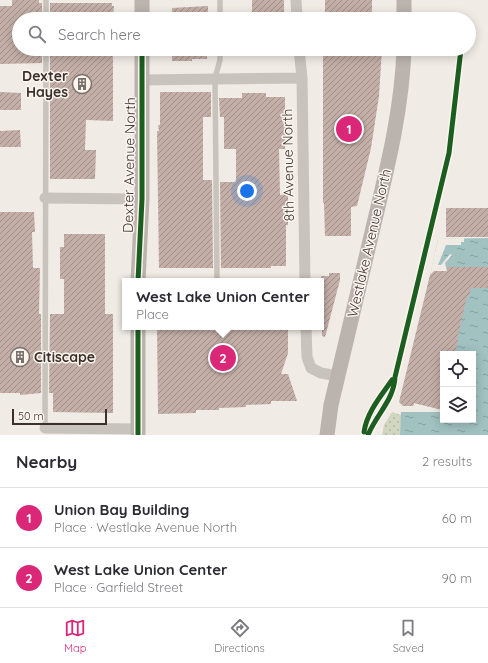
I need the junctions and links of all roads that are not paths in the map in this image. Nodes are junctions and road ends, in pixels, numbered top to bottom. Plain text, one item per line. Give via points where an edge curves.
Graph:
1 (46, 0) edge
2 (142, 0) edge
3 (220, 0) edge
4 (296, 0) edge
5 (404, 0) edge
6 (46, 12) edge
7 (142, 12) edge
8 (220, 12) edge
9 (297, 12) edge
10 (404, 12) edge
11 (46, 56) edge
12 (142, 56) edge
13 (220, 56) edge
14 (300, 56) edge
15 (404, 56) edge
16 (215, 78) junction
17 (302, 78) junction
18 (142, 80) junction
19 (45, 198) junction
20 (142, 199) junction
21 (138, 278) edge
22 (216, 278) edge
23 (305, 278) edge
24 (138, 330) edge
25 (306, 330) edge
26 (338, 376) junction
27 (45, 428) joint
28 (138, 432) edge
29 (327, 435) edge

1 - 6 lane
2 - 7 main road
3 - 8 lane
4 - 9 street
5 - 10 main road
11 - 19 lane
12 - 18 main road, Dexter Avenue North
13 - 16 lane
14 - 17 street, 8th Avenue North
15 - 26 main road, Westlake Avenue North via 396,123 384,182
16 - 17 street
16 - 18 street
16 - 22 lane
17 - 23 street, 8th Avenue North
18 - 20 main road, Dexter Avenue North
19 - 20 street
19 - 27 lane
20 - 21 main road, Dexter Avenue North
24 - 28 main road
25 - 26 street via 307,357 311,368
26 - 29 main road, Westlake Avenue North
27 - 28 street

